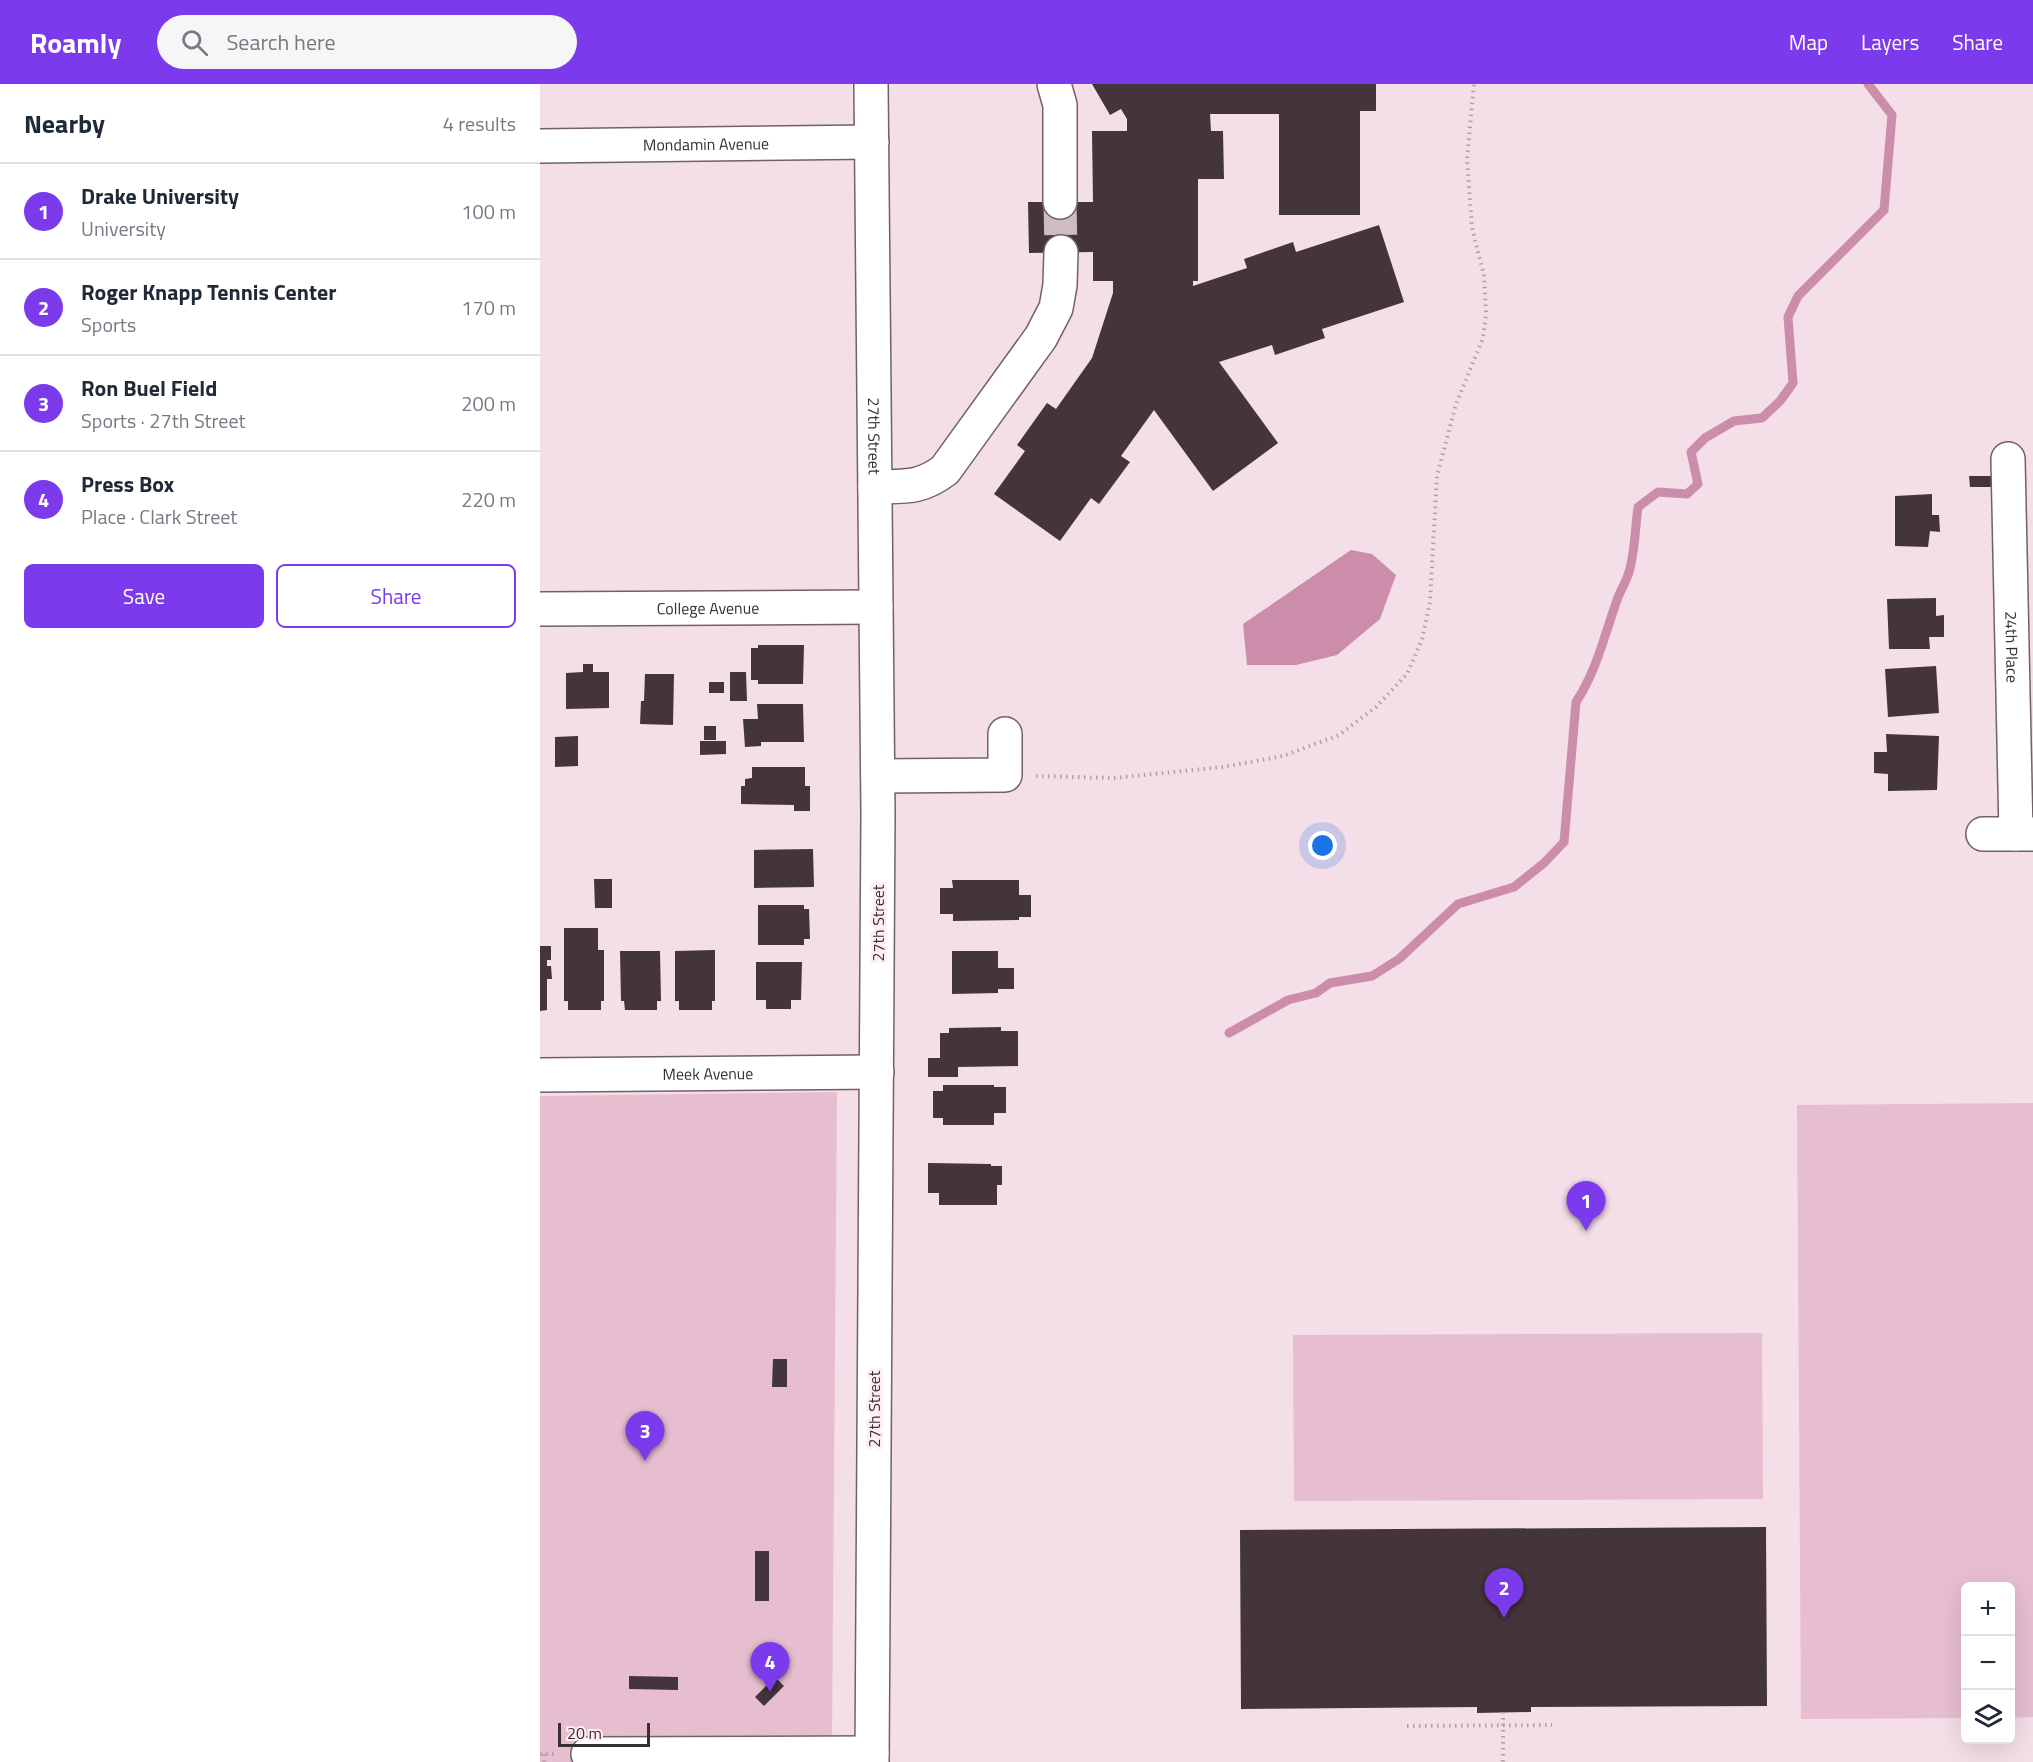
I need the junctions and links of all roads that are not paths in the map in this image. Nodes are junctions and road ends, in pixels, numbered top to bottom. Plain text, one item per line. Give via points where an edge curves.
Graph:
1 (871, 84) edge
2 (1054, 84) edge
3 (872, 142) junction
4 (540, 146) edge
5 (1060, 202) tunnel mouth
6 (1060, 252) tunnel mouth
7 (2008, 459) dead end
8 (875, 487) junction
9 (876, 607) junction
10 (540, 609) edge
11 (1005, 734) dead end
12 (878, 776) junction
13 (1983, 834) dead end
14 (2025, 834) edge
15 (877, 1072) junction
16 (540, 1075) edge
17 (588, 1754) dead end
18 (872, 1757) edge

1 - 3 street, 27th Street
2 - 5 street via 1060,105
3 - 4 street, Mondamin Avenue
3 - 8 street, 27th Street
6 - 8 street via 1056,308 1041,337 945,470 919,485
7 - 14 street, 24th Place
8 - 9 street, 27th Street
9 - 10 street, College Avenue
9 - 12 street, 27th Street
11 - 12 street via 1005,775
12 - 15 street, 27th Street
13 - 14 street
15 - 16 street, Meek Avenue
15 - 18 street, 27th Street
17 - 18 street

